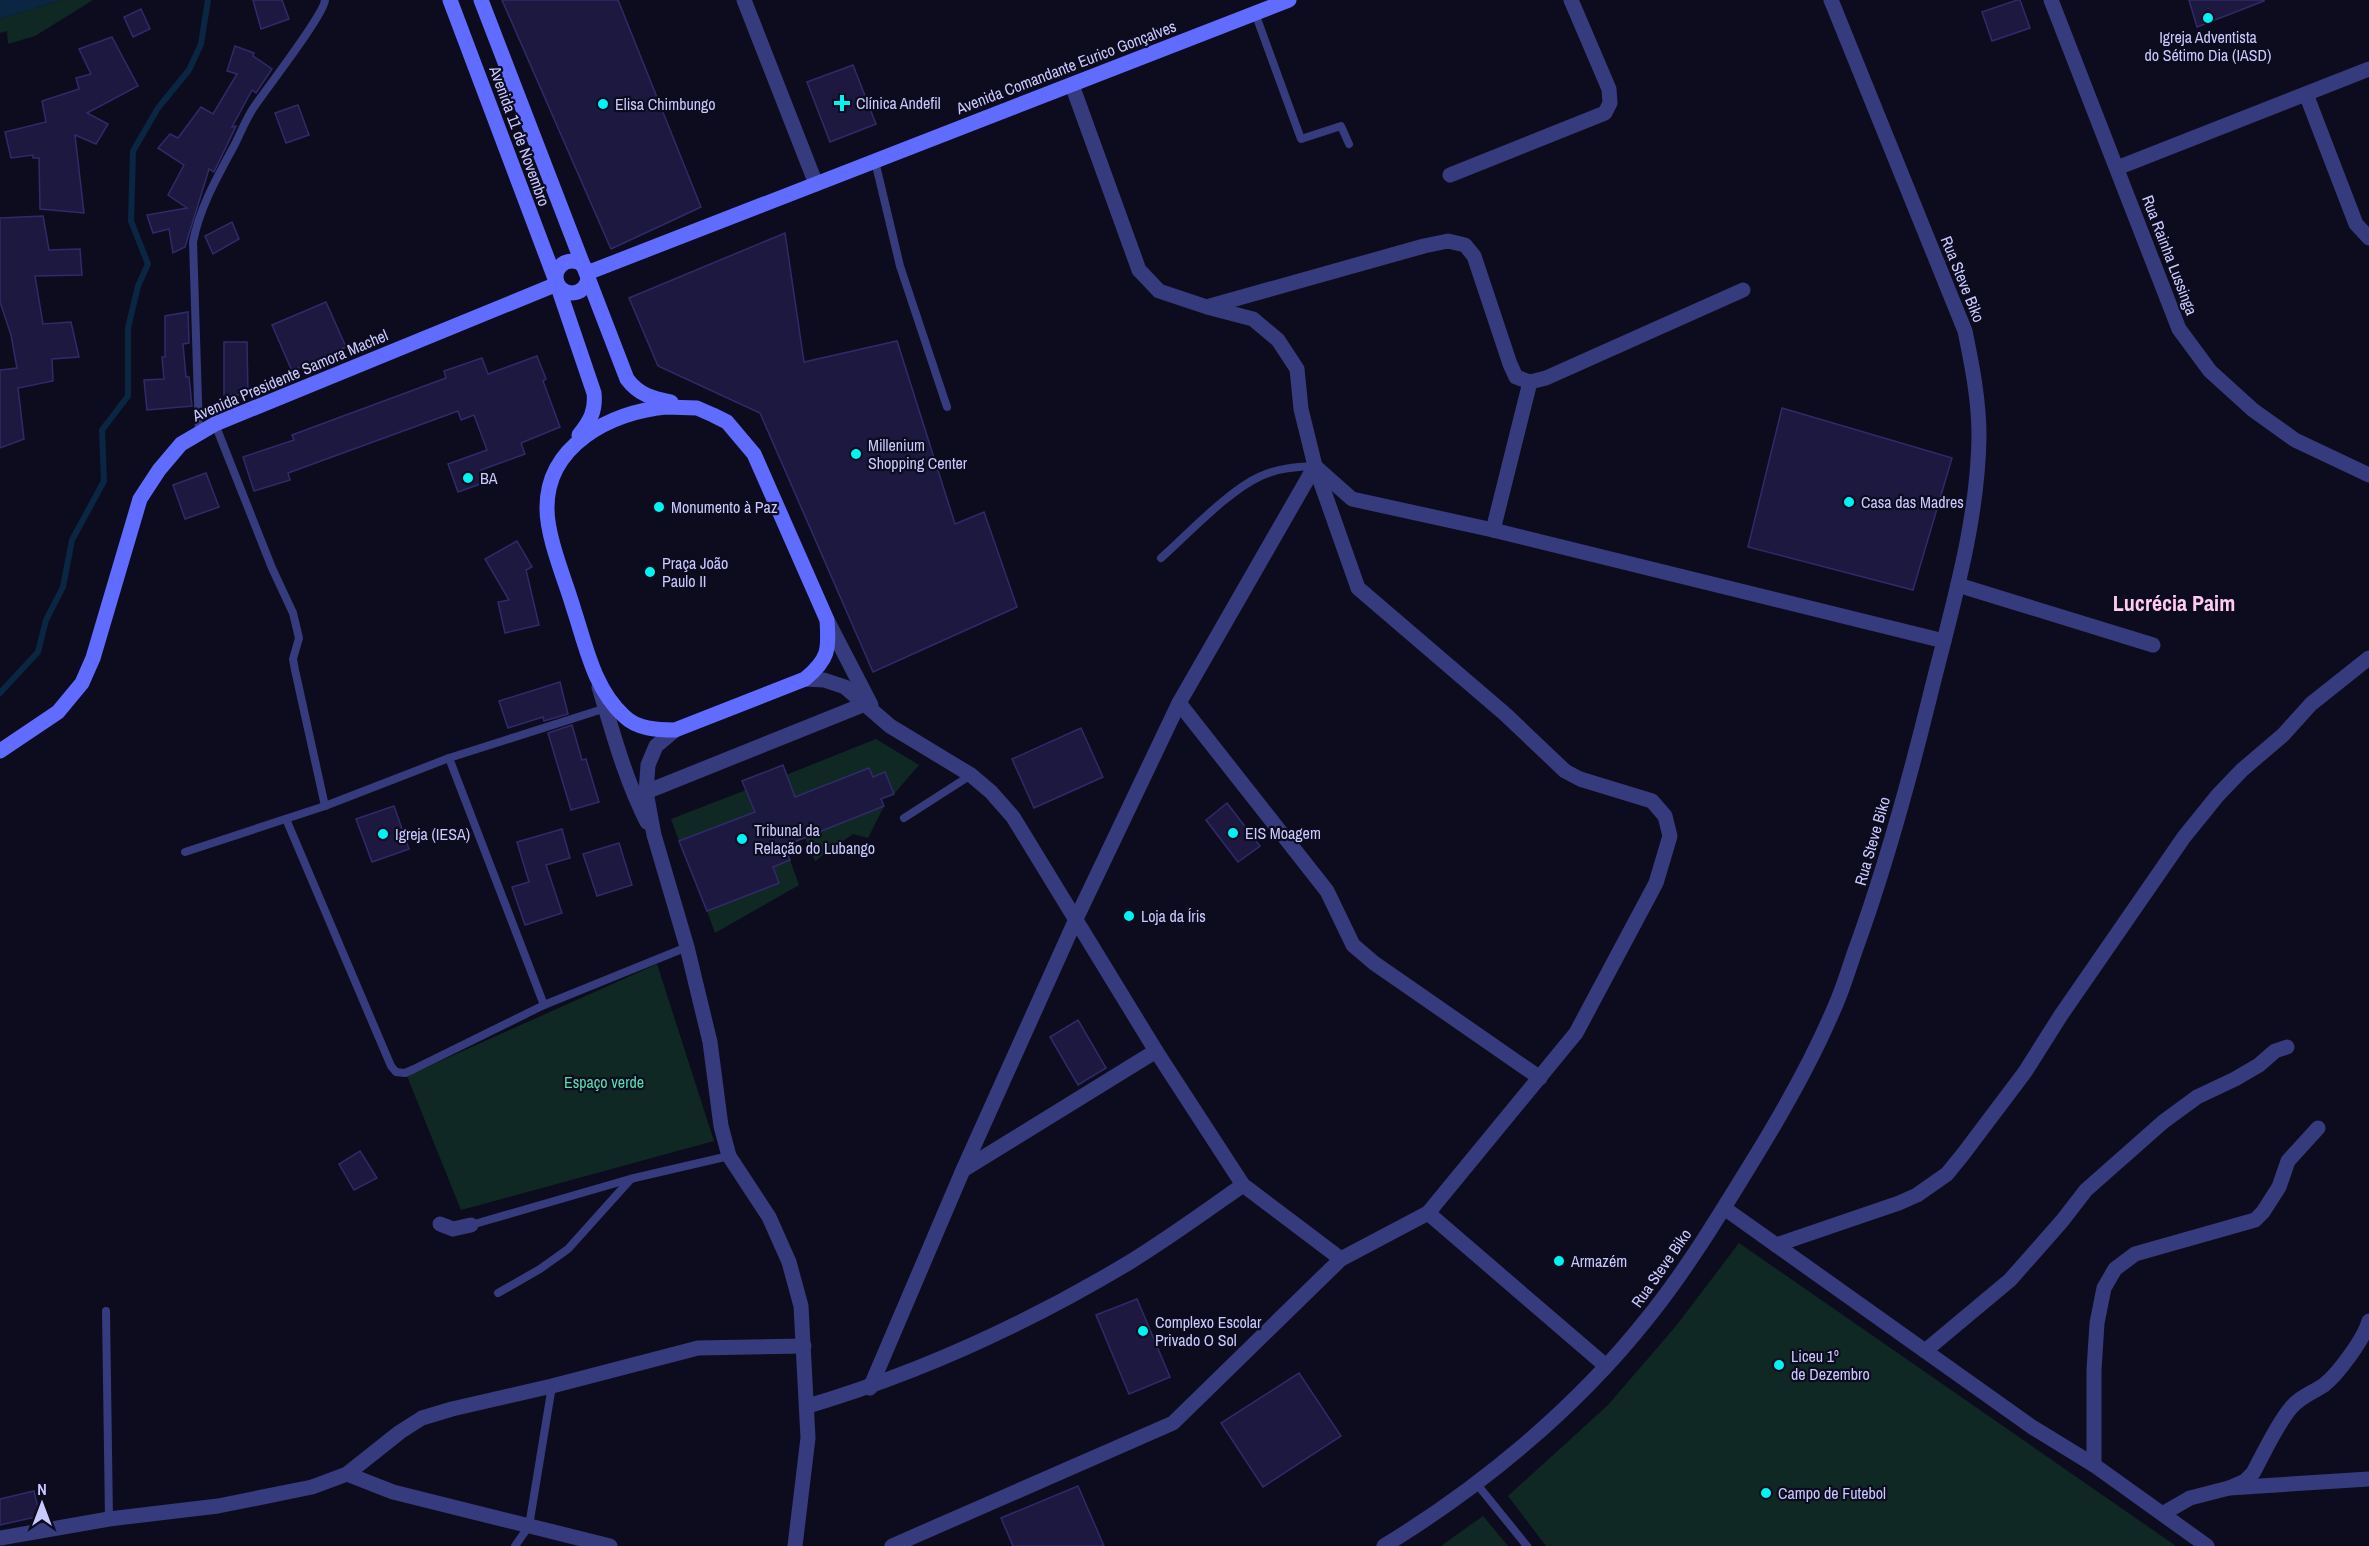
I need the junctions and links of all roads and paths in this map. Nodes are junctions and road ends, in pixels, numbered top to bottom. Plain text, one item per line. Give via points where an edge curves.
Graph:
1 (325, 0) edge
2 (450, 0) edge
3 (481, 0) edge
4 (744, 0) edge
5 (1288, 0) edge
6 (1571, 0) edge
7 (1831, 0) edge
8 (2051, 0) edge
9 (1255, 13) junction
10 (2369, 69) edge
11 (1072, 85) junction
12 (2306, 94) junction
13 (1349, 144) dead end
14 (875, 161) junction
15 (2117, 168) junction
16 (1450, 175) dead end
17 (816, 184) junction
18 (2369, 238) edge
19 (587, 273) junction
20 (557, 284) junction
21 (1743, 290) dead end
22 (1207, 307) junction
23 (1530, 382) junction
24 (947, 407) dead end
25 (697, 408) junction
26 (214, 424) junction
27 (199, 432) junction
28 (560, 461) junction
29 (1315, 466) junction
30 (2369, 475) edge
31 (1493, 530) junction
32 (1161, 558) dead end
33 (1958, 585) junction
34 (827, 620) junction
35 (1944, 640) junction
36 (2153, 645) dead end
37 (2369, 658) edge
38 (597, 679) junction
39 (805, 679) junction
40 (1179, 703) junction
41 (606, 708) junction
42 (870, 708) junction
43 (675, 730) junction
44 (0, 752) edge
45 (449, 758) junction
46 (971, 775) junction
47 (646, 792) junction
48 (325, 806) junction
49 (904, 818) dead end
50 (286, 819) junction
51 (654, 835) junction
52 (185, 852) dead end
53 (1076, 919) junction
54 (687, 947) junction
55 (544, 1005) junction
56 (2286, 1047) dead end
57 (1156, 1051) junction
58 (1540, 1078) junction
59 (2318, 1128) dead end
60 (729, 1156) junction
61 (963, 1170) junction
62 (630, 1179) junction
63 (1243, 1185) junction
64 (1724, 1208) junction
65 (1428, 1213) junction
66 (440, 1224) dead end
67 (471, 1225) joint
68 (1776, 1245) junction
69 (1341, 1259) junction
70 (498, 1293) dead end
71 (106, 1311) dead end
72 (2369, 1322) edge
73 (804, 1346) junction
74 (1925, 1351) junction
75 (1606, 1366) junction
76 (552, 1386) junction
77 (870, 1388) junction
78 (808, 1406) junction
79 (2094, 1465) junction
80 (347, 1474) junction
81 (2369, 1479) edge
82 (1476, 1483) junction
83 (2229, 1488) junction
84 (2164, 1513) junction
85 (109, 1519) junction
86 (530, 1526) junction
87 (0, 1538) edge
88 (515, 1546) edge
89 (610, 1546) edge
90 (795, 1546) edge
91 (892, 1546) edge
92 (1384, 1546) edge
93 (1527, 1546) edge
94 (2207, 1546) edge

1 - 27 lane via 252,109 215,177 195,229
2 - 20 street, Avenida 11 de Novembro
3 - 19 street, Avenida 11 de Novembro
4 - 17 street
5 - 9 street, Avenida Comandante Eurico Gonçalves
6 - 16 street via 1609,89 1610,103 1605,112
7 - 33 street, Rua Steve Biko via 1965,331 1979,433 1977,476
8 - 15 street, Rua Rainha Lussinga
9 - 11 street, Avenida Comandante Eurico Gonçalves
9 - 13 lane via 1301,139 1341,126
10 - 12 street
11 - 14 street, Avenida Comandante Eurico Gonçalves
11 - 22 street via 1139,270 1159,291
12 - 15 street
12 - 18 street via 2356,224
14 - 17 street, Avenida Comandante Eurico Gonçalves
14 - 24 lane via 900,266
15 - 30 street, Rua Rainha Lussinga via 2179,329 2210,371 2253,410 2295,440
17 - 19 street, Avenida Comandante Eurico Gonçalves
19 - 20 street via 585,286 577,292 568,292
19 - 20 street via 581,264 566,262 557,271
19 - 25 street, Avenida 11 de Novembro via 627,379 635,389 647,397
20 - 26 street, Avenida Presidente Samora Machel
20 - 28 street, Avenida 11 de Novembro via 595,406 591,420
21 - 23 street
22 - 23 street via 1424,246 1448,241 1465,244 1474,256 1510,364 1516,376
22 - 29 street via 1254,319 1278,340 1297,369 1301,409
23 - 31 street
25 - 28 street via 649,409 624,417 594,429
25 - 34 street via 727,422 754,454
26 - 27 street, Avenida Presidente Samora Machel
26 - 48 lane via 293,613 299,638 293,659
27 - 44 street, Avenida Presidente Samora Machel via 181,444 140,499 82,683 58,712
28 - 38 street via 551,477 547,511
29 - 31 street via 1352,499
29 - 32 lane via 1291,467 1262,475 1241,487
29 - 40 street
29 - 58 street via 1358,588 1565,771 1652,801 1665,816 1670,836 1656,883 1576,1033
31 - 35 street
33 - 35 street, Rua Steve Biko
33 - 36 street
34 - 39 street via 826,655
34 - 42 street
35 - 64 street, Rua Steve Biko via 1889,852 1834,1011 1785,1108
37 - 68 street via 2311,704 2204,812 2025,1072 1947,1174 1899,1203
38 - 41 street
38 - 43 street via 623,716 634,724
39 - 42 street via 845,687
39 - 43 street
40 - 53 street
40 - 58 street via 1327,891 1353,945
41 - 45 lane
41 - 51 street via 634,797
42 - 46 street via 890,726
42 - 47 street
43 - 47 street via 656,746 648,765
45 - 48 lane
45 - 55 lane
46 - 49 lane
46 - 53 street via 1013,817
47 - 51 street
48 - 50 lane
50 - 52 lane
50 - 55 lane via 396,1072 414,1069
51 - 54 street
53 - 57 street
53 - 61 street
54 - 55 lane
54 - 60 street via 710,1042
56 - 74 street via 2197,1097 2163,1122 2086,1190 2010,1280
57 - 61 street
57 - 63 street
58 - 65 street
59 - 79 street via 2288,1161 2279,1186 2255,1220 2135,1254 2115,1269 2104,1288 2097,1323
60 - 62 lane
60 - 73 street via 769,1216 789,1262 801,1306
61 - 77 street
62 - 67 lane
62 - 70 lane via 568,1249
63 - 69 street
63 - 77 street via 1131,1261 1017,1323
64 - 68 street
64 - 75 street, Rua Steve Biko via 1679,1277
65 - 69 street
65 - 75 street
66 - 67 street via 453,1229
68 - 74 street
69 - 91 street via 1173,1423
71 - 85 lane
72 - 83 street via 2366,1333 2325,1384 2290,1409 2253,1473
73 - 76 street via 698,1348
73 - 78 street
74 - 79 street via 2032,1427
75 - 82 street, Rua Steve Biko via 1557,1415
76 - 80 street via 422,1418
76 - 86 lane
77 - 78 street
78 - 90 street
79 - 84 street
80 - 85 street via 312,1487 218,1506
80 - 86 street via 393,1492
81 - 83 street
82 - 92 street, Rua Steve Biko
82 - 93 lane
83 - 84 street via 2190,1498
84 - 94 street
85 - 87 street
86 - 88 lane
86 - 89 street

